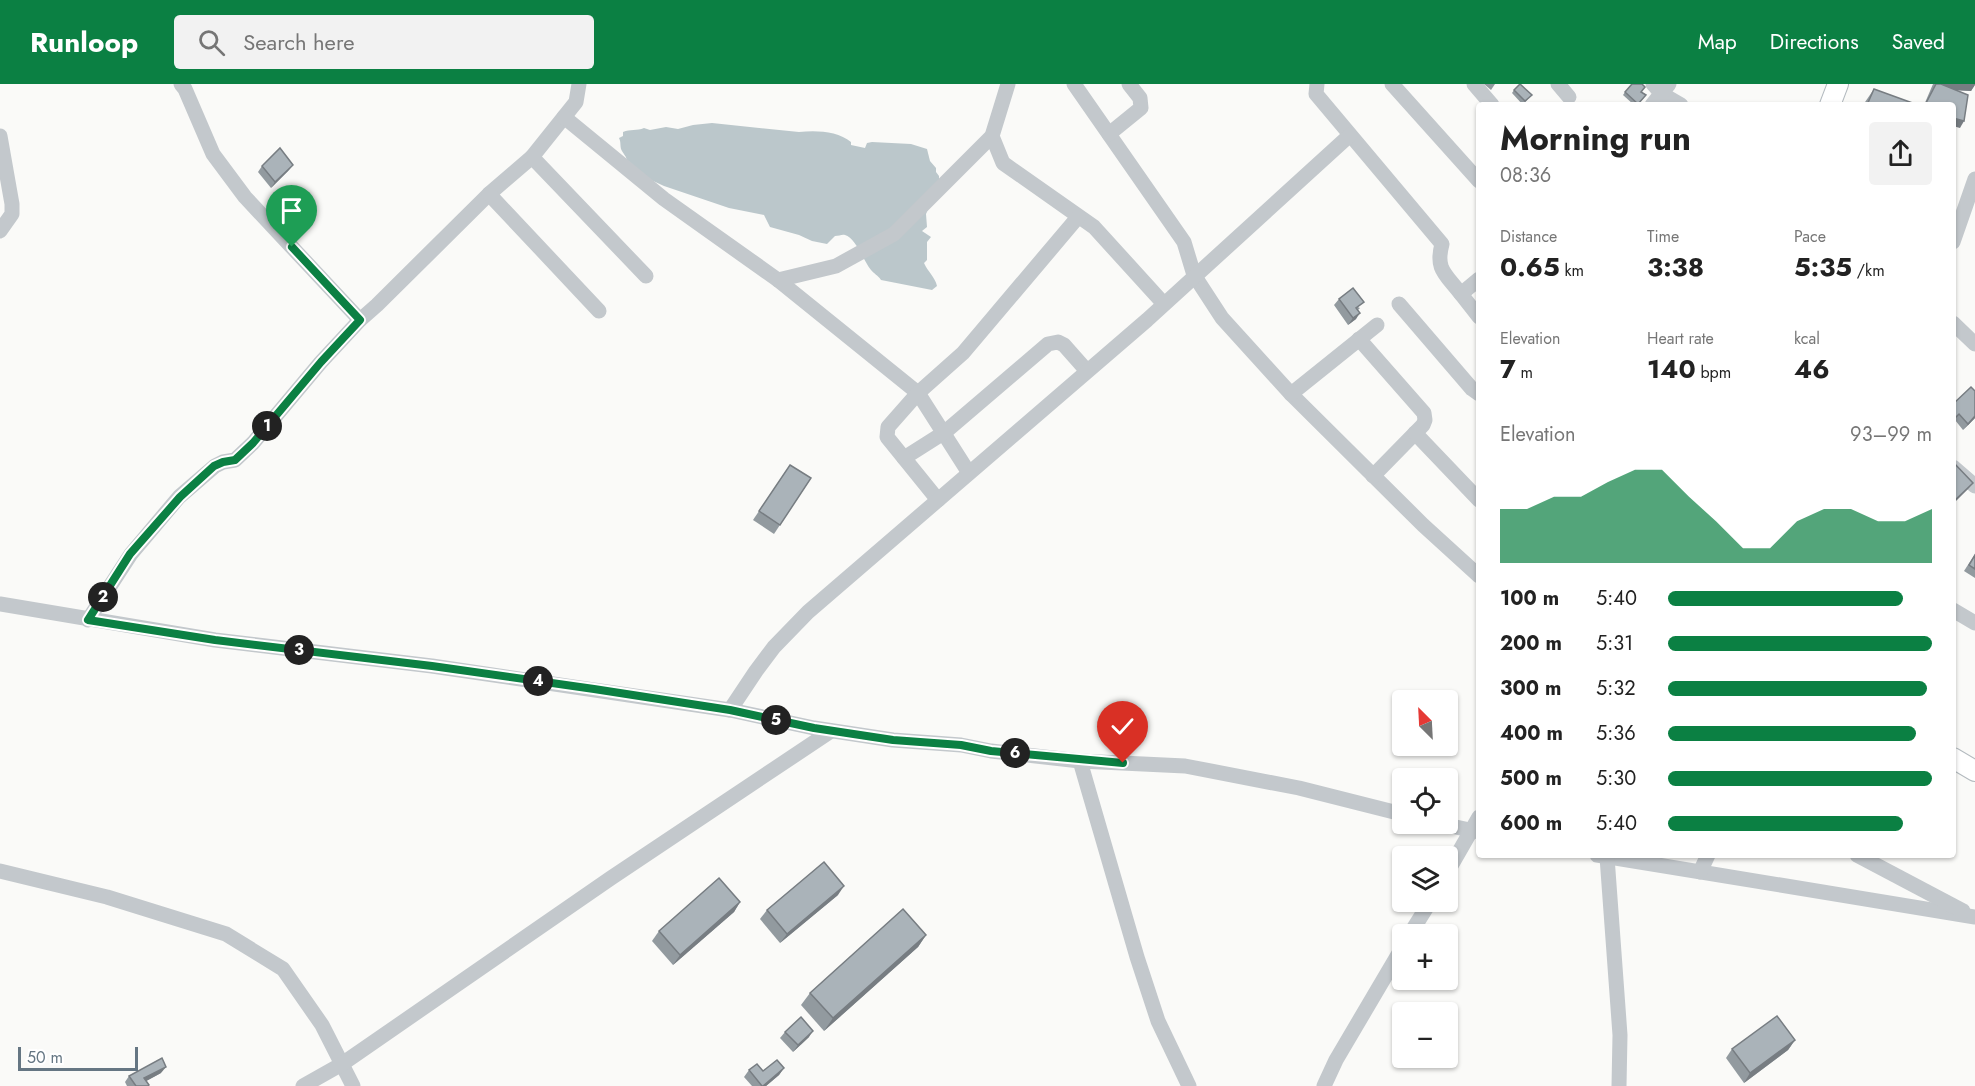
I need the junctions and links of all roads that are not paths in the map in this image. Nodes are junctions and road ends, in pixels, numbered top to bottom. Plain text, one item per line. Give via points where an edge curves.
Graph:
1 (181, 84) edge
2 (579, 84) edge
3 (1008, 84) edge
4 (1074, 84) edge
5 (1130, 84) edge
6 (1317, 84) edge
7 (1392, 84) edge
8 (1474, 84) edge
9 (1558, 84) edge
10 (1838, 84) edge
11 (1659, 92) edge
12 (1569, 97) dead end
13 (1489, 102) edge
14 (1677, 102) edge
15 (1831, 102) edge
16 (564, 117) junction
17 (1108, 134) junction
18 (1350, 135) junction
19 (0, 136) edge
20 (992, 136) junction
21 (532, 157) junction
22 (1476, 178) edge
23 (1975, 179) edge
24 (489, 194) junction
25 (1971, 207) edge
26 (1078, 217) junction
27 (0, 231) edge
28 (1956, 236) edge
29 (1194, 275) junction
30 (646, 276) dead end
31 (778, 280) junction
32 (1476, 282) edge
33 (1461, 294) junction
34 (1164, 304) junction
35 (1399, 304) dead end
36 (599, 311) dead end
37 (1476, 313) edge
38 (360, 320) junction
39 (1377, 325) dead end
40 (1956, 326) edge
41 (1359, 339) junction
42 (1975, 344) edge
43 (1087, 371) junction
44 (1476, 392) edge
45 (918, 393) junction
46 (1291, 394) junction
47 (945, 432) junction
48 (1415, 433) junction
49 (904, 458) junction
50 (1956, 470) edge
51 (969, 473) junction
52 (1373, 476) junction
53 (1975, 486) edge
54 (1476, 497) edge
55 (938, 500) junction
56 (1476, 573) edge
57 (0, 604) edge
58 (1956, 612) edge
59 (88, 620) junction
60 (1975, 623) edge
61 (730, 710) junction
62 (831, 731) junction
63 (1080, 760) junction
64 (1956, 760) edge
65 (1975, 771) edge
66 (1392, 811) edge
67 (1458, 828) edge
68 (1475, 832) edge
69 (1458, 857) edge
70 (1602, 858) edge
71 (1614, 858) edge
72 (1707, 858) edge
73 (1863, 858) edge
74 (0, 871) edge
75 (1700, 872) junction
76 (1975, 917) edge
77 (1392, 965) edge
78 (342, 1064) junction
79 (303, 1086) edge
80 (353, 1086) edge
81 (1189, 1086) edge
82 (1324, 1086) edge
83 (1618, 1086) edge

1 - 38 street via 213,154 244,196
2 - 16 street via 576,102
3 - 20 street
4 - 17 street
5 - 17 street via 1140,98 1141,108
6 - 18 street via 1317,94
7 - 22 street
8 - 13 street
9 - 12 street
10 - 15 street
11 - 14 street
16 - 21 street
16 - 31 street via 664,199
17 - 29 street via 1184,242
18 - 29 street
18 - 33 street via 1442,244 1439,266
19 - 27 street via 12,214
20 - 26 street via 1003,163
20 - 31 street via 894,234 836,266
21 - 24 street
21 - 30 street
23 - 25 street
24 - 36 street
24 - 38 street
25 - 28 street
26 - 34 street via 1094,227
26 - 45 street via 963,353
29 - 34 street
29 - 46 street via 1222,318
31 - 45 street
32 - 33 street
33 - 37 street
34 - 43 street
35 - 44 street
38 - 59 street via 253,443 235,460 214,466 180,497 130,554
39 - 41 street
40 - 42 street
41 - 46 street
41 - 48 street via 1424,413 1423,425
43 - 47 street via 1065,345 1048,344
43 - 51 street
45 - 47 street
45 - 49 street via 886,432
46 - 52 street
47 - 49 street
47 - 51 street
48 - 52 street
48 - 54 street
49 - 55 street
50 - 53 street
51 - 55 street
52 - 56 street
55 - 61 street via 808,612 774,647
57 - 59 street
58 - 60 street
59 - 61 street
61 - 62 street
62 - 63 street
62 - 78 street
63 - 66 street via 1185,766
63 - 81 street via 1158,1022
64 - 65 street
67 - 68 street
68 - 69 street
70 - 83 street via 1620,1035
71 - 75 street
72 - 75 street
73 - 76 street
74 - 78 street via 107,897 226,934 283,969 322,1025
75 - 76 street
77 - 82 street
78 - 79 street
78 - 80 street

